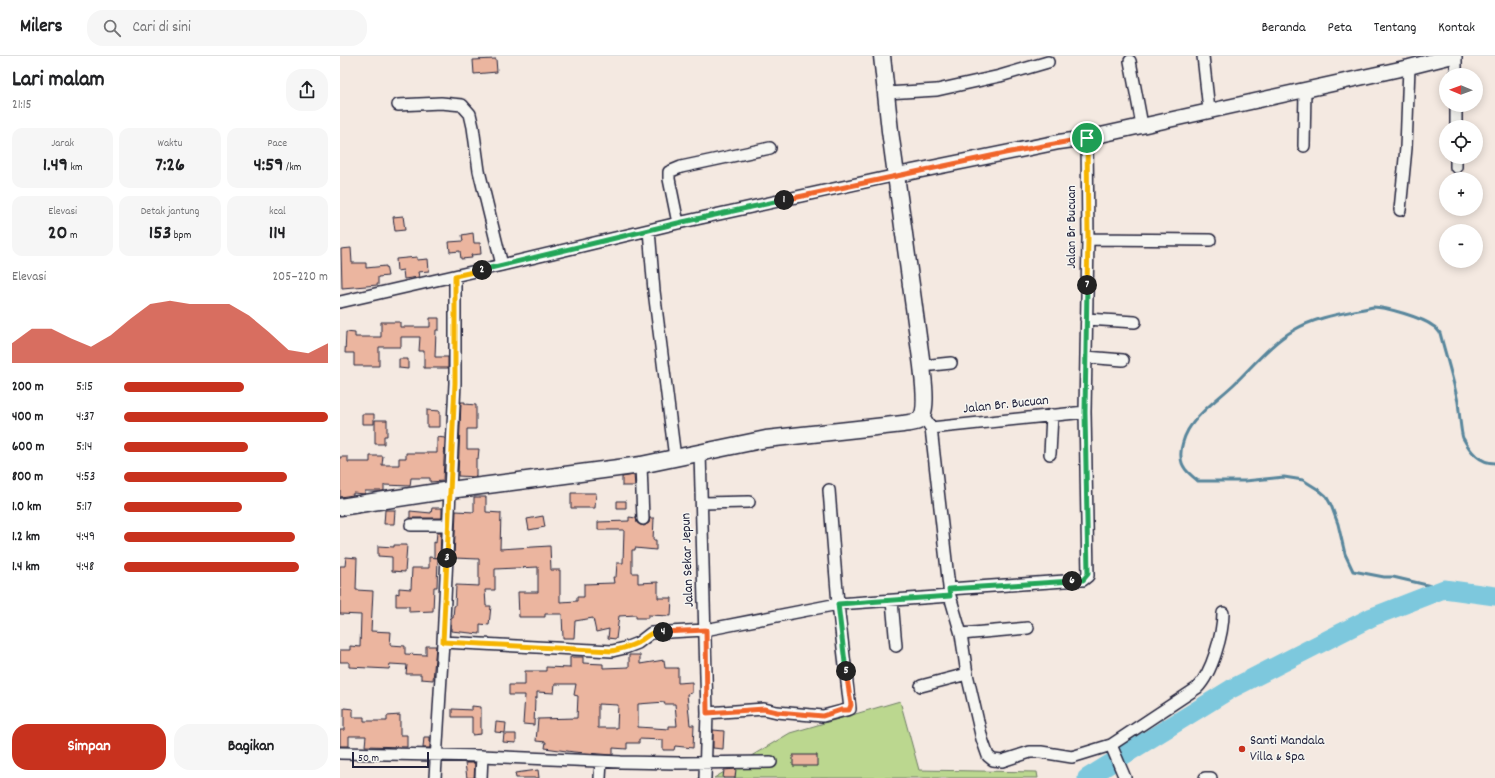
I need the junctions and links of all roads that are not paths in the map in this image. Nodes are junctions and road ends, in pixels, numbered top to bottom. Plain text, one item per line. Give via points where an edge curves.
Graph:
1 (882, 56) edge
2 (1203, 56) edge
3 (1455, 56) edge
4 (1130, 60) dead end
5 (1048, 62) dead end
6 (1409, 67) junction
7 (1456, 68) edge
8 (1305, 90) junction
9 (886, 93) junction
10 (398, 106) dead end
11 (1209, 110) junction
12 (1142, 125) junction
13 (1087, 138) junction
14 (1304, 146) dead end
15 (770, 148) dead end
16 (897, 175) junction
17 (1400, 210) dead end
18 (678, 223) junction
19 (649, 230) junction
20 (1088, 239) junction
21 (1210, 240) dead end
22 (502, 266) junction
23 (455, 276) junction
24 (340, 302) edge
25 (1086, 320) junction
26 (1135, 322) dead end
27 (1086, 357) junction
28 (1122, 360) dead end
29 (951, 363) dead end
30 (922, 366) junction
31 (1085, 412) junction
32 (1052, 415) junction
33 (927, 422) junction
34 (700, 452) junction
35 (1050, 454) dead end
36 (675, 458) junction
37 (641, 465) junction
38 (450, 490) junction
39 (829, 490) dead end
40 (749, 502) dead end
41 (702, 503) junction
42 (340, 506) edge
43 (642, 519) dead end
44 (411, 525) dead end
45 (448, 525) junction
46 (950, 593) junction
47 (892, 601) junction
48 (838, 604) junction
49 (1223, 613) dead end
50 (1028, 628) dead end
51 (706, 630) junction
52 (961, 634) junction
53 (443, 642) junction
54 (896, 646) dead end
55 (967, 674) junction
56 (921, 686) dead end
57 (707, 713) junction
58 (1112, 747) junction
59 (340, 753) edge
60 (436, 755) junction
61 (482, 756) junction
62 (601, 762) junction
63 (771, 762) dead end
64 (705, 763) junction
65 (434, 778) edge
66 (481, 778) edge
67 (600, 778) edge
68 (705, 778) edge
69 (1125, 778) edge
70 (1205, 778) edge
71 (1211, 778) edge

1 - 9 main road
2 - 11 street
3 - 6 street
3 - 7 street
4 - 12 street
5 - 9 street via 937,90
6 - 8 street
6 - 17 street via 1406,148
8 - 11 street
8 - 14 street
9 - 16 main road
10 - 22 street via 441,103 462,105 470,114 479,171
11 - 12 street
12 - 13 street
13 - 16 street
13 - 20 street, Jalan Br Bucuan
15 - 18 street via 672,170 669,179
16 - 18 street
16 - 30 main road
18 - 19 street
19 - 22 street
19 - 36 street
20 - 21 street
20 - 25 street, Jalan Br Bucuan
22 - 23 street
23 - 24 street
23 - 38 street via 455,383
25 - 26 street
25 - 27 street, Jalan Br Bucuan
27 - 28 street
27 - 31 street, Jalan Br Bucuan
29 - 30 street
30 - 33 main road
31 - 32 street, Jalan Br. Bucuan
31 - 46 street, Jalan Br Bucuan via 1088,576 1083,580
32 - 33 street, Jalan Br. Bucuan
32 - 35 street
33 - 34 main road via 766,439
33 - 46 street
34 - 36 main road
34 - 41 street, Jalan Sekar Jepun
36 - 37 main road
37 - 38 main road
37 - 43 street
38 - 42 main road
38 - 45 street
39 - 48 street
40 - 41 street
41 - 51 street, Jalan Sekar Jepun
44 - 45 street
45 - 53 street
46 - 47 street
46 - 52 street
47 - 48 street
47 - 54 street
48 - 51 street
48 - 57 street via 851,705 849,710 823,716 764,709
49 - 58 street via 1221,634 1204,680 1197,688
50 - 52 street
51 - 53 street via 651,633 625,648 612,651
51 - 57 street, Jalan Sekar Jepun
52 - 55 street
53 - 60 street
55 - 56 street
55 - 58 street via 982,740 992,760 1002,761 1030,752 1072,757
57 - 64 street, Jalan Sekar Jepun
58 - 69 street
59 - 60 street
60 - 61 street
60 - 65 street
61 - 62 street
61 - 66 street
62 - 64 street
62 - 67 street
63 - 64 street
64 - 68 street, Jalan Sekar Jepun
70 - 71 street

